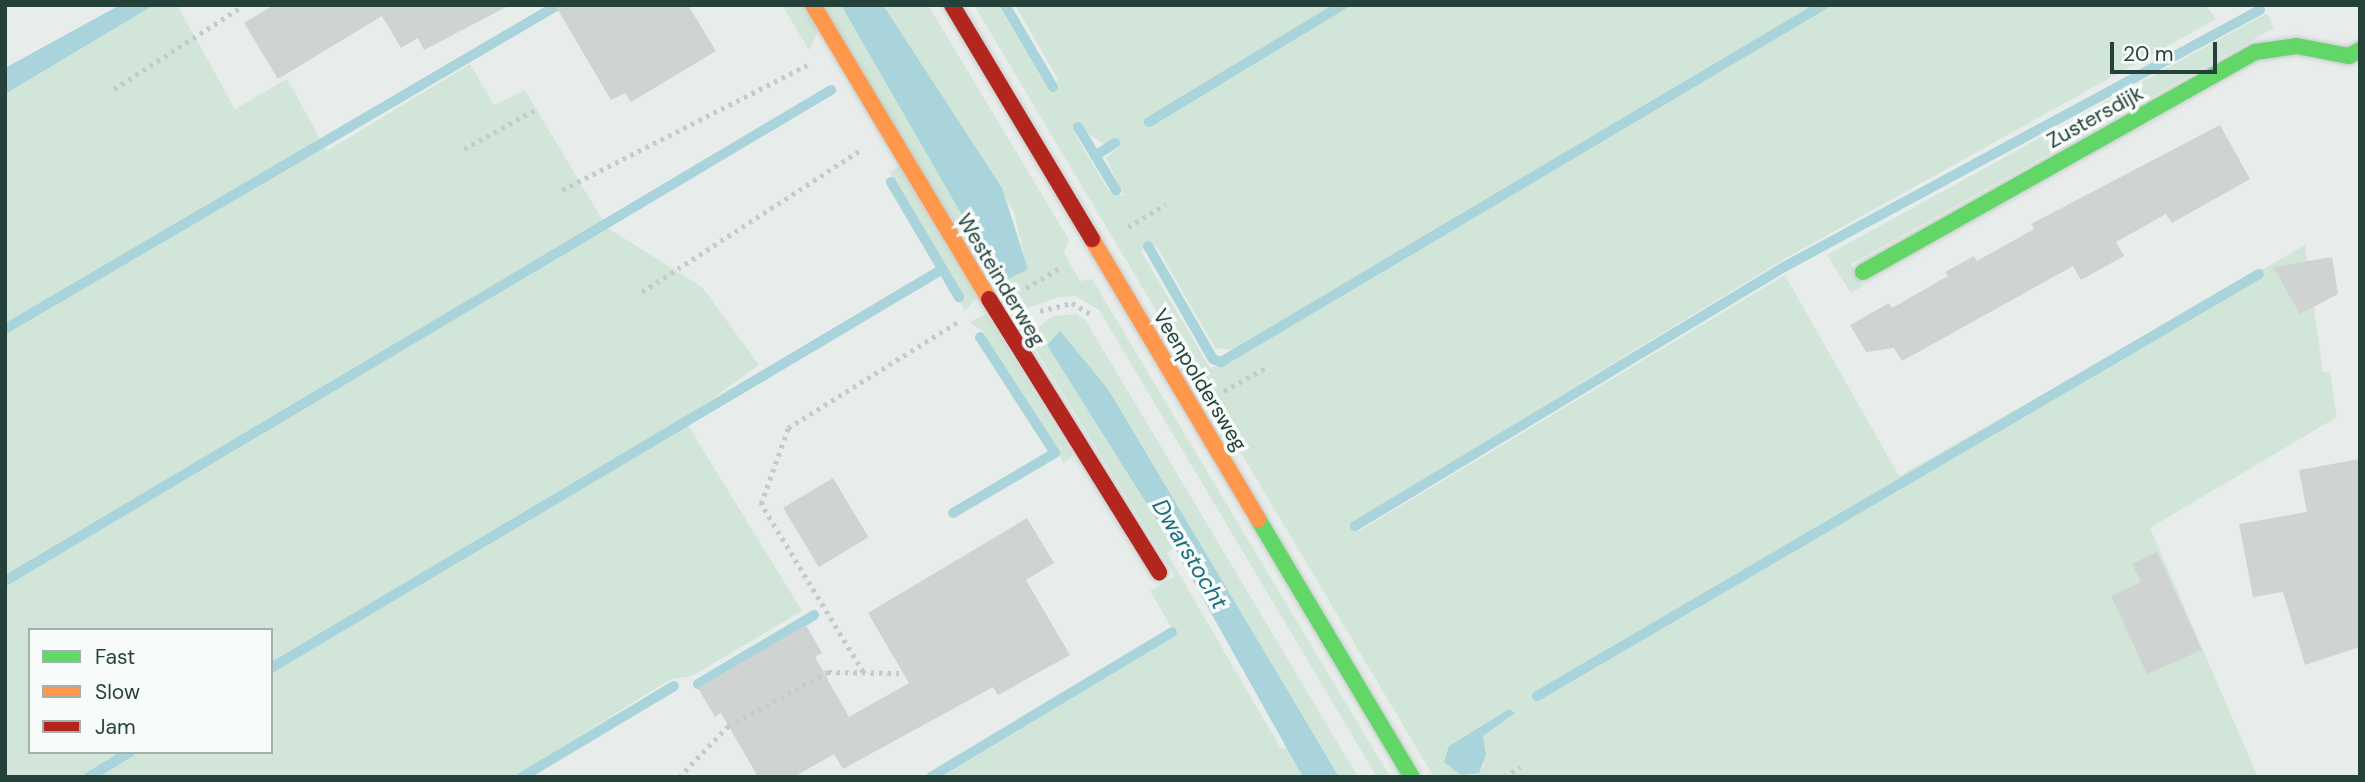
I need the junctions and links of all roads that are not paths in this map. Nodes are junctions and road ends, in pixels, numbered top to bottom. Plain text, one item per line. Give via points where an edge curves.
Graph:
1 (813, 5) edge
2 (952, 5) edge
3 (2360, 50) edge
4 (1863, 272) dead end
5 (1159, 572) dead end
6 (1412, 777) edge

1 - 5 street, Westeinderweg via 992,308
2 - 6 street, Veenpoldersweg
3 - 4 street, Zustersdijk via 2349,56 2297,46 2255,52

